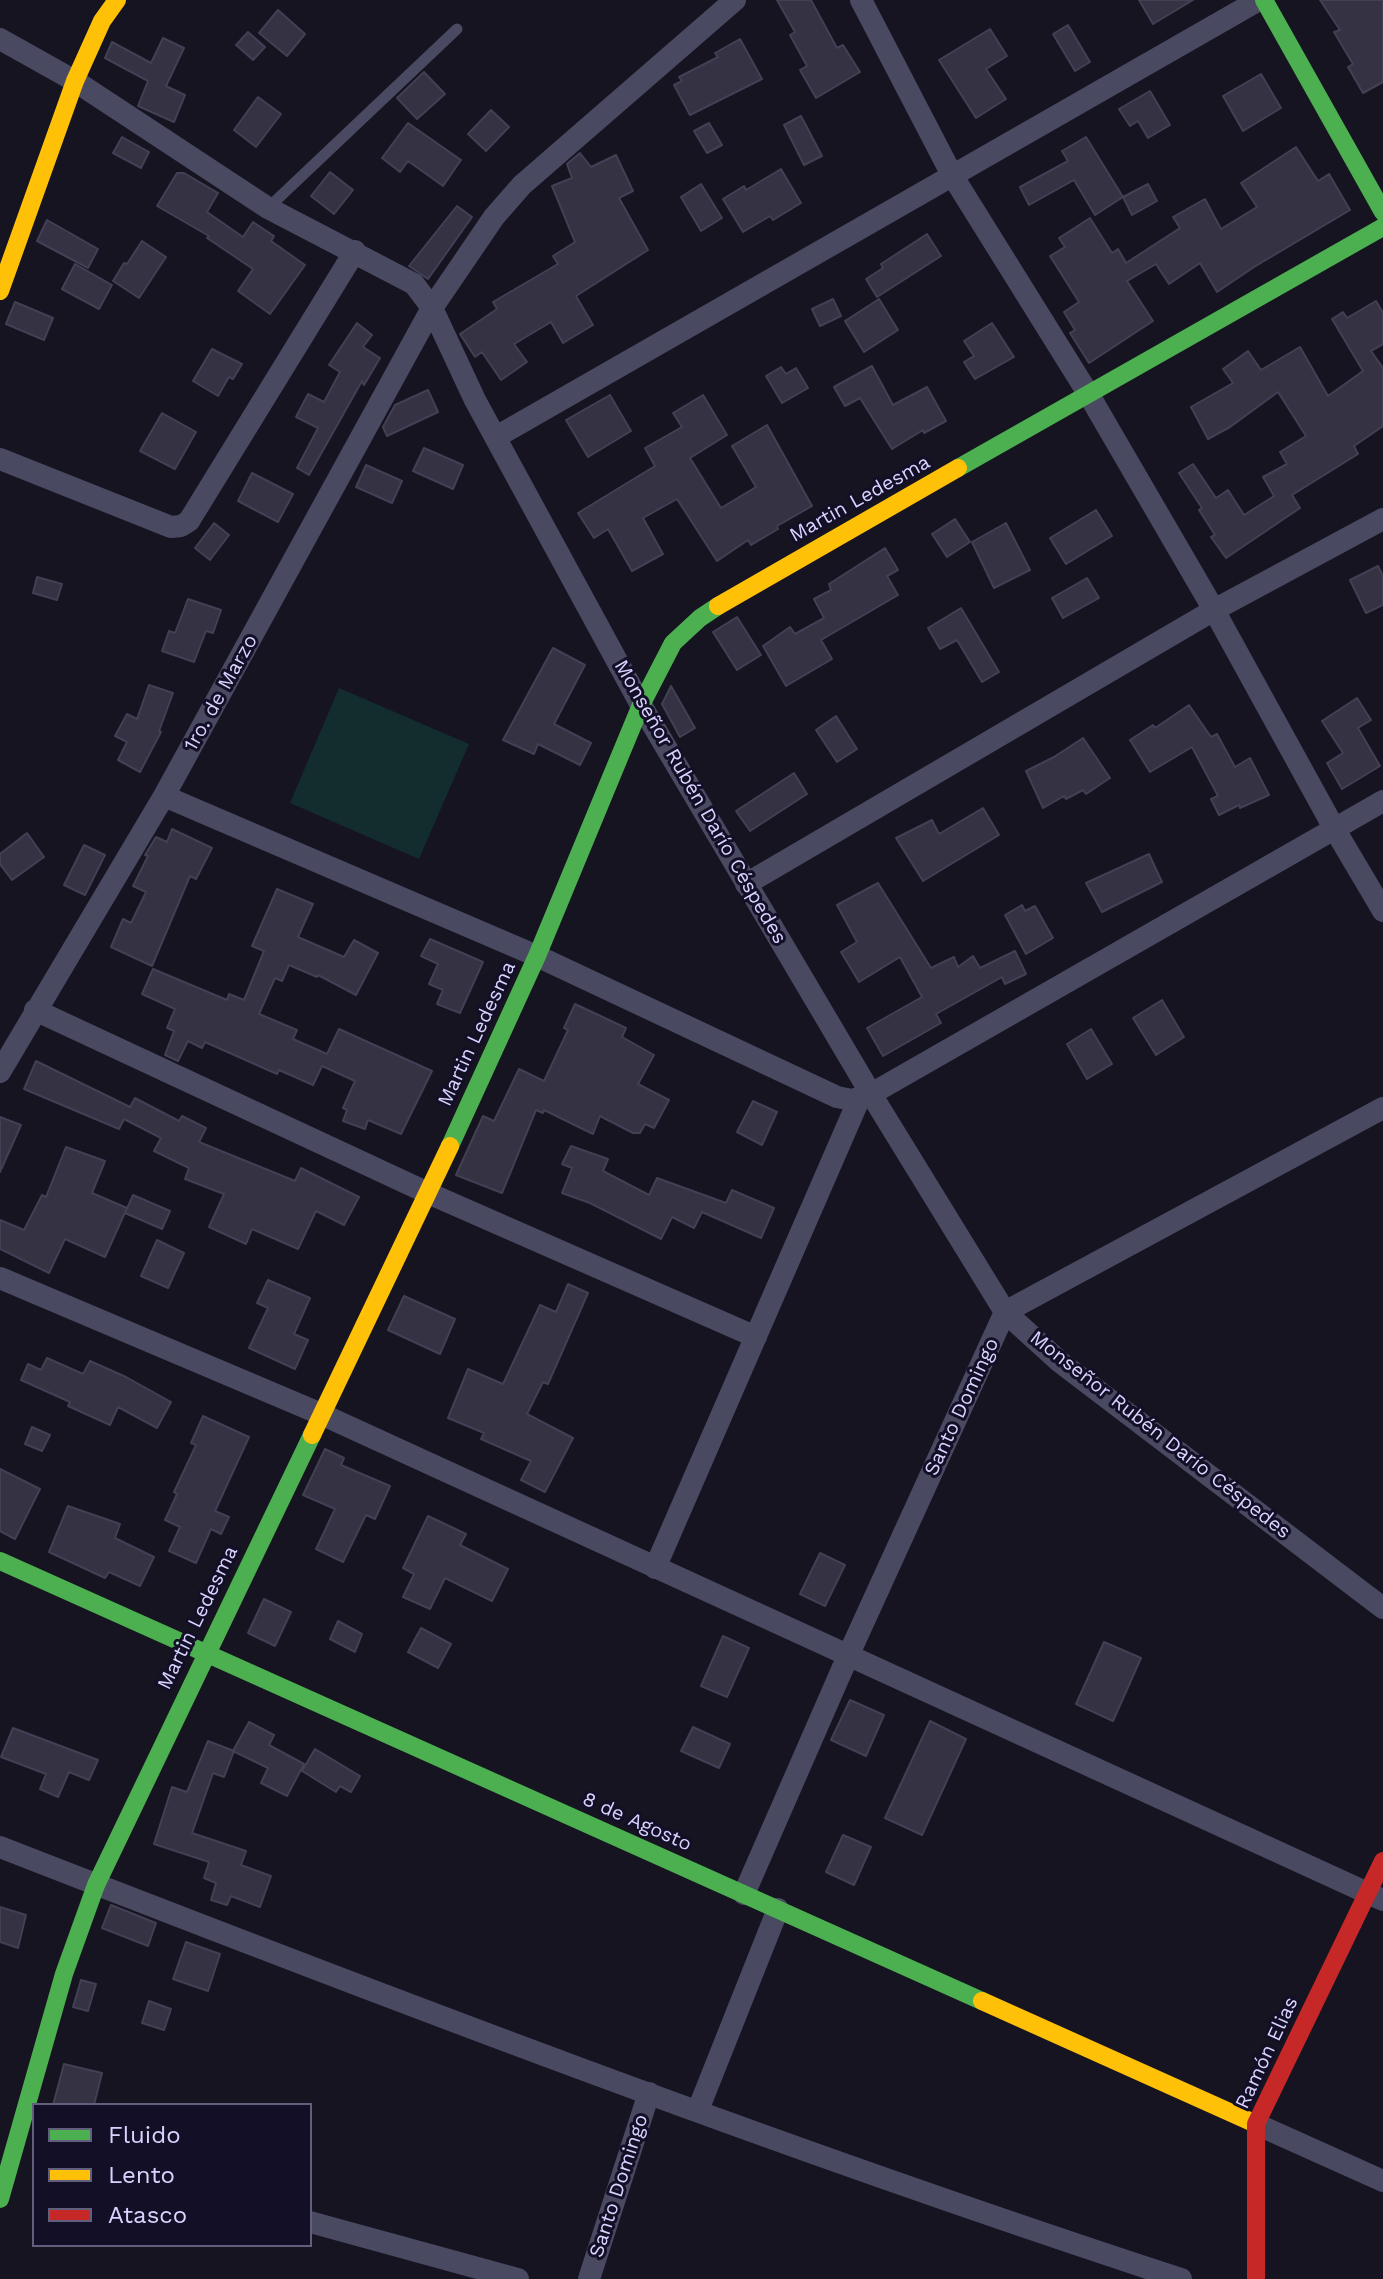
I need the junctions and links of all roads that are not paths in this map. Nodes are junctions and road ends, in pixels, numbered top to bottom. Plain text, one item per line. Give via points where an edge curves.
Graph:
1 (117, 0) edge
2 (735, 0) edge
3 (861, 0) edge
4 (1261, 0) edge
5 (457, 29) dead end
6 (0, 39) edge
7 (75, 81) junction
8 (952, 175) junction
9 (268, 208) junction
10 (1383, 212) edge
11 (1383, 227) edge
12 (355, 251) junction
13 (0, 291) edge
14 (432, 308) junction
15 (1089, 395) junction
16 (496, 437) junction
17 (0, 459) edge
18 (1383, 519) edge
19 (1214, 610) junction
20 (641, 705) junction
21 (164, 796) junction
22 (1383, 801) edge
23 (1334, 828) junction
24 (746, 884) junction
25 (1383, 911) edge
26 (537, 956) junction
27 (35, 1010) junction
28 (0, 1072) edge
29 (865, 1096) junction
30 (1383, 1108) edge
31 (428, 1193) junction
32 (0, 1278) edge
33 (1005, 1312) junction
34 (756, 1337) junction
35 (321, 1414) junction
36 (0, 1561) edge
37 (655, 1568) junction
38 (1383, 1608) edge
39 (205, 1654) junction
40 (848, 1656) junction
41 (0, 1847) edge
42 (1383, 1861) edge
43 (96, 1885) junction
44 (744, 1894) junction
45 (1376, 1896) edge
46 (778, 1909) junction
47 (649, 2093) junction
48 (698, 2110) junction
49 (1256, 2124) junction
50 (16, 2141) edge
51 (1383, 2181) edge
52 (0, 2199) edge
53 (312, 2223) edge
54 (518, 2279) edge
55 (589, 2279) edge
56 (1181, 2279) edge
57 (1256, 2279) edge

1 - 7 street
2 - 14 street, 1ro. de Marzo via 522,185
3 - 8 street
4 - 8 street
4 - 10 street
5 - 9 lane
6 - 7 street, Monseñor Rubén Darío Céspedes
7 - 9 street, Monseñor Rubén Darío Céspedes
7 - 13 street
8 - 15 street
8 - 16 street
9 - 12 street, Monseñor Rubén Darío Céspedes
11 - 15 street, Martin Ledesma
12 - 14 street, Monseñor Rubén Darío Céspedes via 414,284
12 - 17 street via 189,521 181,526 171,527
14 - 16 street, Monseñor Rubén Darío Céspedes
14 - 21 street, 1ro. de Marzo
15 - 19 street
15 - 20 street, Martin Ledesma via 700,618 673,643
16 - 20 street, Monseñor Rubén Darío Céspedes
18 - 19 street
19 - 23 street
19 - 24 street
20 - 24 street, Monseñor Rubén Darío Céspedes
20 - 26 street, Martin Ledesma
21 - 26 street
21 - 27 street, 1ro. de Marzo
22 - 23 street
23 - 25 street
23 - 29 street
24 - 29 street, Monseñor Rubén Darío Céspedes
26 - 29 street via 837,1097
26 - 31 street, Martin Ledesma
27 - 28 street, 1ro. de Marzo
27 - 31 street
29 - 33 street, Monseñor Rubén Darío Céspedes
29 - 34 street
30 - 33 street, Santo Domingo
31 - 34 street
31 - 35 street, Martin Ledesma
32 - 35 street
33 - 38 street, Monseñor Rubén Darío Céspedes via 1060,1362
33 - 40 street, Santo Domingo
34 - 37 street
35 - 37 street
35 - 39 street, Martin Ledesma
36 - 39 street, 8 de Agosto
37 - 40 street
39 - 43 street, Martin Ledesma
39 - 44 street, 8 de Agosto
40 - 44 street, Santo Domingo
40 - 45 street
41 - 43 street
42 - 45 street, Ramón Elias
43 - 47 street
43 - 50 street, Martin Ledesma
44 - 46 street, 8 de Agosto
45 - 49 street, Ramón Elias
46 - 48 street
46 - 49 street, 8 de Agosto
47 - 48 street
47 - 55 street, Santo Domingo
48 - 56 street
49 - 51 street
49 - 57 street, Ramón Elias
50 - 52 street, Martin Ledesma
53 - 54 street

